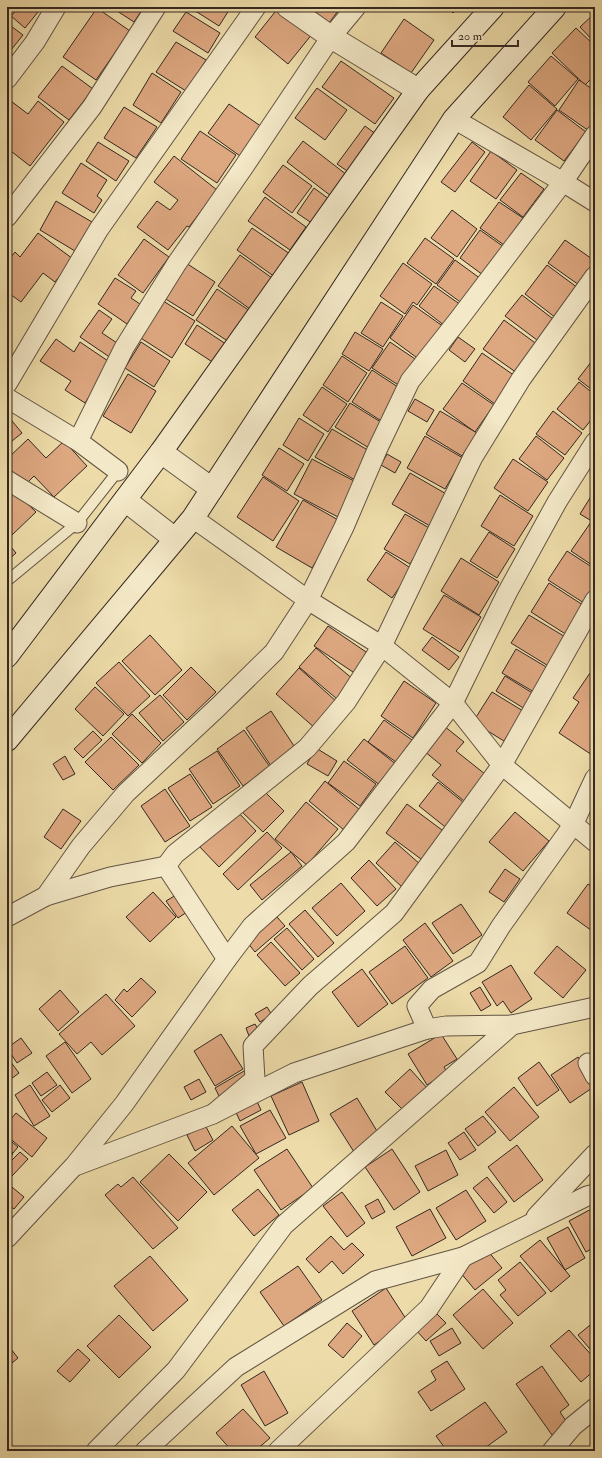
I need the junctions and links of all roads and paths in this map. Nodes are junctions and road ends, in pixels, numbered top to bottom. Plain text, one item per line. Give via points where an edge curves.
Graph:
1 (56, 7) edge
2 (156, 7) edge
3 (256, 7) edge
4 (288, 7) edge
5 (356, 7) edge
6 (493, 7) edge
7 (555, 7) edge
8 (331, 38) junction
9 (7, 79) edge
10 (418, 90) junction
11 (454, 119) junction
12 (595, 135) edge
13 (563, 182) junction
14 (595, 202) edge
15 (7, 217) edge
16 (595, 276) edge
17 (7, 384) edge
18 (7, 398) edge
19 (78, 440) junction
20 (595, 442) edge
21 (162, 452) junction
22 (118, 471) joint
23 (7, 480) edge
24 (212, 489) junction
25 (125, 500) junction
26 (193, 518) junction
27 (77, 523) junction
28 (175, 539) junction
29 (7, 581) edge
30 (308, 600) junction
31 (595, 600) edge
32 (382, 646) junction
33 (7, 656) edge
34 (453, 703) junction
35 (7, 740) edge
36 (502, 765) junction
37 (595, 778) edge
38 (573, 825) junction
39 (595, 842) edge
40 (166, 866) junction
41 (46, 896) junction
42 (7, 917) edge
43 (227, 959) junction
44 (595, 1007) edge
45 (512, 1025) junction
46 (427, 1029) junction
47 (213, 1114) junction
48 (595, 1154) edge
49 (74, 1166) junction
50 (595, 1194) edge
51 (528, 1225) junction
52 (7, 1238) edge
53 (463, 1257) junction
54 (595, 1408) edge
55 (96, 1451) edge
56 (145, 1451) edge
57 (278, 1451) edge
58 (552, 1451) edge

1 - 9 street via 35,42
2 - 15 street via 92,107
3 - 17 street via 99,229
4 - 8 main road
5 - 8 street
6 - 10 main road
7 - 11 main road
8 - 10 main road
8 - 19 street via 177,264 124,348
10 - 21 main road
11 - 13 street
11 - 24 main road
12 - 13 street
13 - 14 street
13 - 30 street via 410,381
16 - 32 street via 521,379 473,458
18 - 19 street
19 - 22 street
20 - 34 street via 557,502 506,593
21 - 24 main road
21 - 25 main road
22 - 27 lane
23 - 27 street
24 - 26 main road
25 - 28 main road
25 - 33 main road
26 - 28 main road
26 - 30 street
27 - 29 lane
28 - 35 main road
30 - 32 street
30 - 41 street via 274,652 126,793 81,846
31 - 36 street
32 - 34 street
32 - 40 street via 346,702 307,748 175,854
34 - 36 street
34 - 43 street via 346,842 252,926
36 - 38 street
36 - 47 street via 394,913 310,986 253,1046 255,1079
37 - 38 street
38 - 39 street
38 - 46 street via 478,963 432,989 417,1006
40 - 41 street via 110,877
40 - 43 street
41 - 42 street
43 - 49 street via 124,1104
44 - 45 street
45 - 46 street via 446,1026
45 - 55 street via 284,1225 176,1370
46 - 47 street via 294,1073
47 - 49 street
48 - 51 street
49 - 52 street
50 - 51 street
51 - 53 street
53 - 56 street via 375,1281 236,1367
53 - 57 street via 429,1308
54 - 58 street via 573,1426

